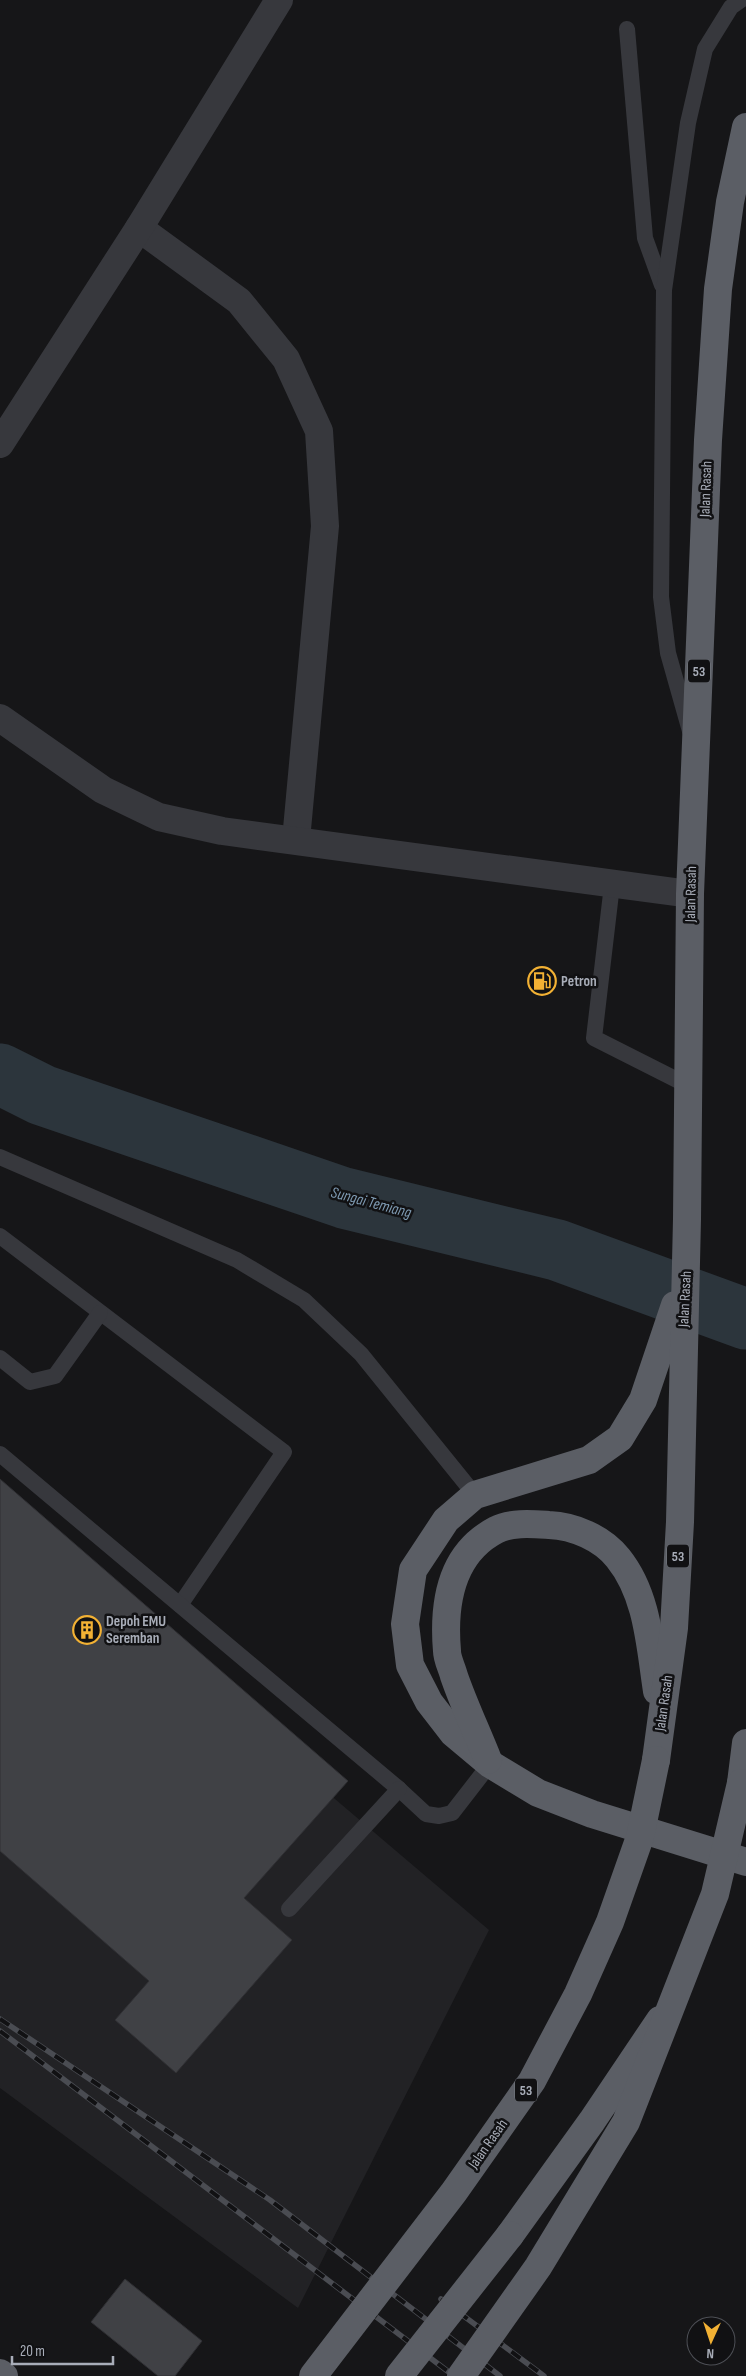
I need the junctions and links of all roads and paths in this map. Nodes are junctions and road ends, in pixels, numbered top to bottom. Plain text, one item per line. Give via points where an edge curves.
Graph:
1 (279, 0) edge
2 (741, 0) edge
3 (628, 29) dead end
4 (746, 127) edge
5 (139, 228) junction
6 (664, 290) junction
7 (0, 444) edge
8 (0, 718) edge
9 (695, 753) junction
10 (296, 840) junction
11 (612, 884) junction
12 (690, 894) junction
13 (689, 1086) junction
14 (0, 1157) edge
15 (0, 1236) edge
16 (100, 1313) junction
17 (673, 1347) junction
18 (0, 1358) edge
19 (0, 1454) edge
20 (475, 1495) junction
21 (180, 1605) junction
22 (661, 1724) junction
23 (746, 1743) edge
24 (490, 1764) junction
25 (399, 1789) junction
26 (746, 1862) edge
27 (289, 1909) dead end
28 (677, 1994) junction
29 (0, 2373) edge
30 (4, 2376) edge
31 (313, 2376) edge
32 (399, 2376) edge
33 (461, 2376) edge

1 - 5 street
2 - 6 lane via 731,7 705,49 688,123
3 - 6 lane via 645,238
4 - 9 highway, Jalan Rasah / 53 via 730,202 718,289 708,440
5 - 7 street
5 - 10 street via 239,301 286,359 319,431 325,526
6 - 9 lane via 661,597 668,653
8 - 10 street via 103,790 159,817 222,831
9 - 12 highway, Jalan Rasah / 53
10 - 11 street
11 - 12 street
11 - 13 lane via 594,1038
12 - 13 highway, Jalan Rasah / 53
13 - 17 highway, Jalan Rasah / 53 via 686,1268
14 - 20 lane via 237,1260 304,1300 360,1354
15 - 16 lane
16 - 18 lane via 55,1376 30,1382
16 - 21 lane via 284,1452
17 - 20 highway via 620,1438 589,1460
17 - 22 highway, Jalan Rasah / 53 via 680,1522 674,1628
19 - 21 lane
20 - 24 highway via 446,1520 413,1570 405,1624 410,1665 429,1702 453,1733
21 - 25 lane
22 - 24 highway via 646,1617 636,1589 618,1558 595,1538 564,1526 528,1524 497,1529 470,1550 452,1580 446,1617 447,1654
22 - 31 highway, Jalan Rasah / 53, bridge via 640,1837 610,1922 578,1994 532,2081 454,2192
23 - 28 highway, bridge via 741,1783 715,1894
24 - 25 lane via 452,1813 426,1814
24 - 26 highway via 556,1800
25 - 27 lane
28 - 32 highway, bridge via 510,2235
28 - 33 highway, bridge via 626,2122 538,2267
29 - 30 highway

